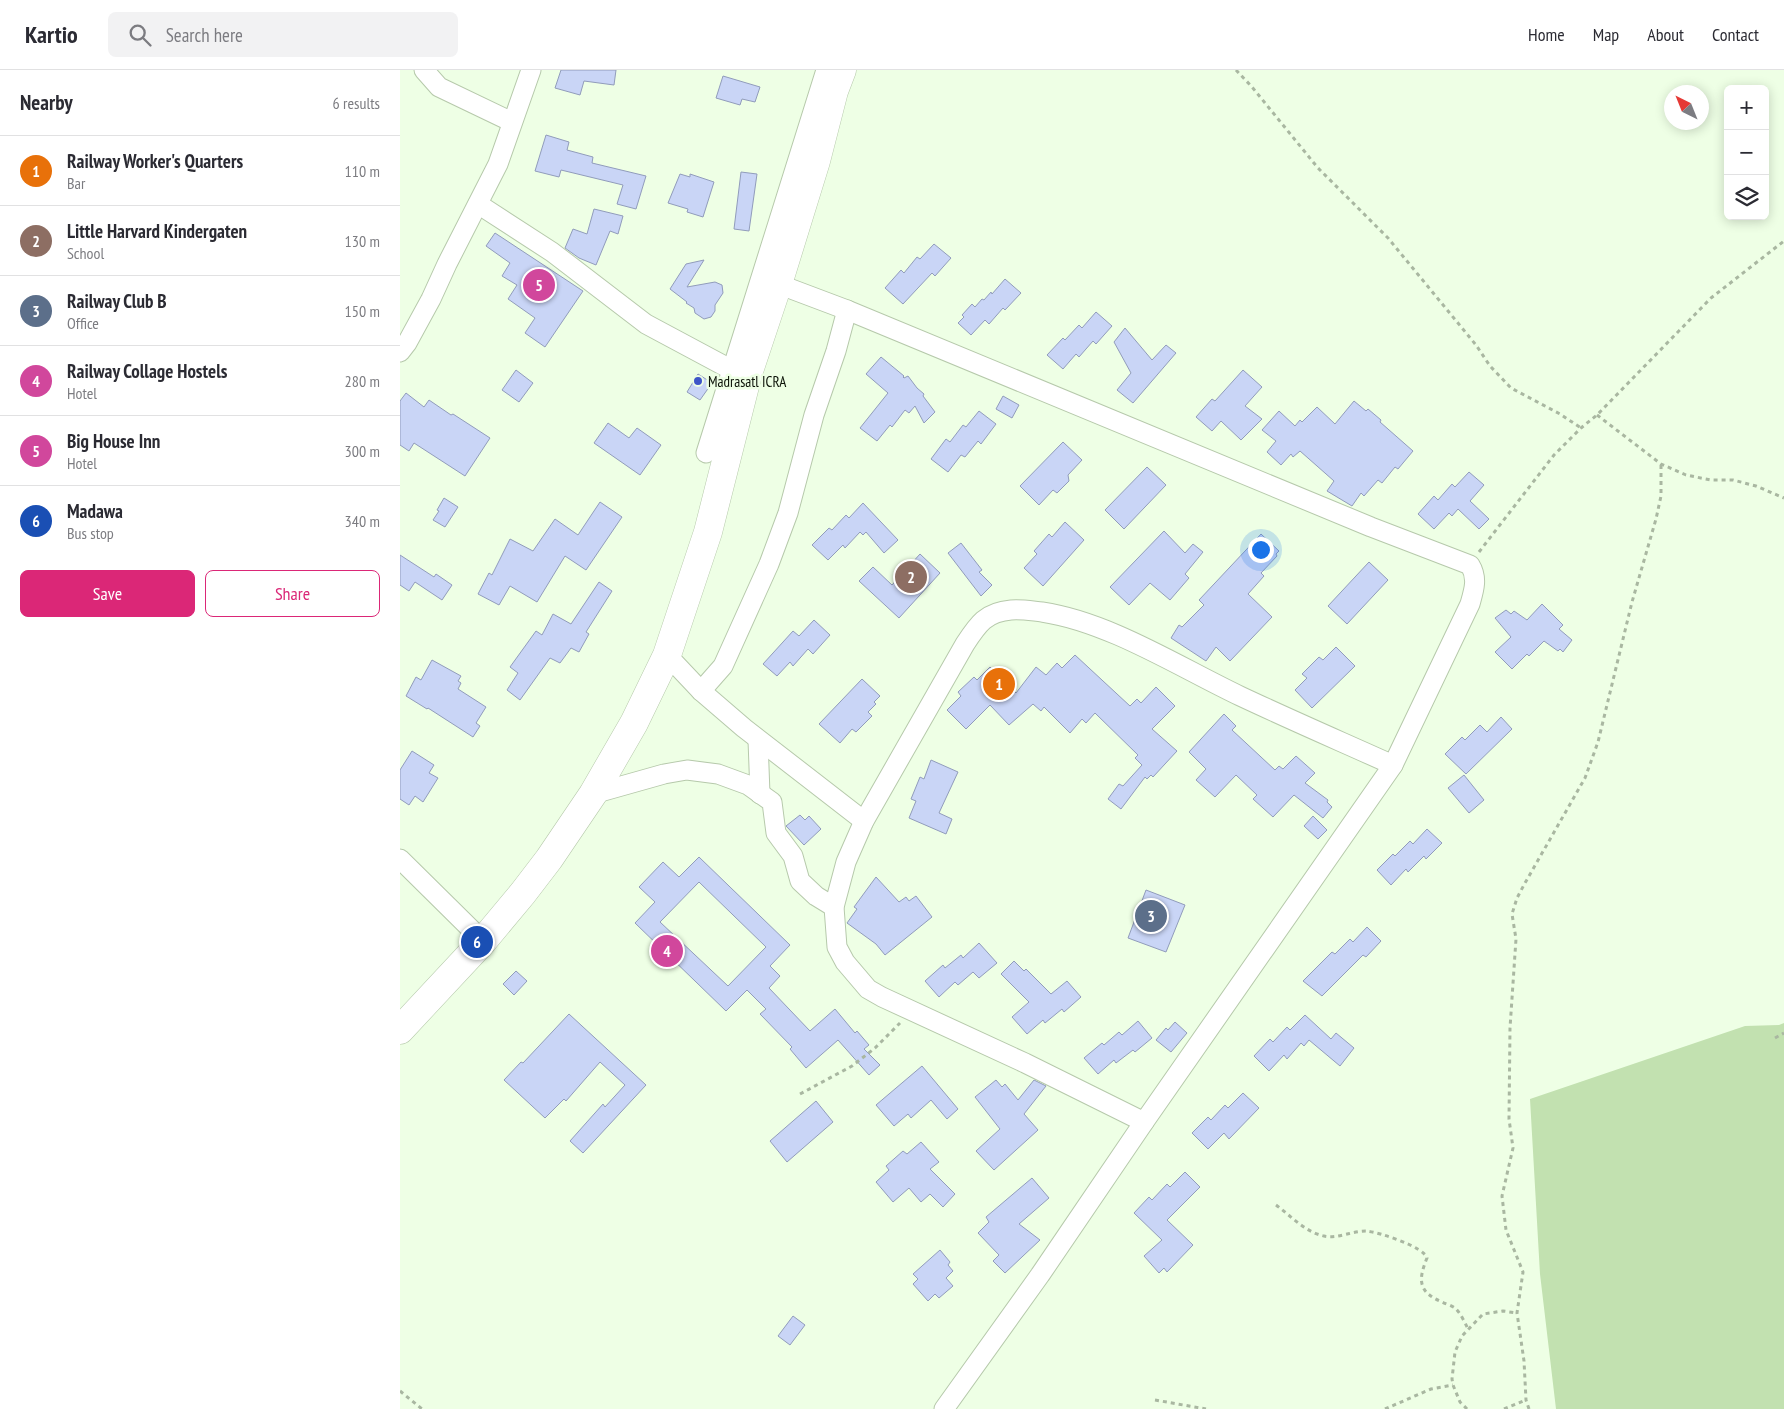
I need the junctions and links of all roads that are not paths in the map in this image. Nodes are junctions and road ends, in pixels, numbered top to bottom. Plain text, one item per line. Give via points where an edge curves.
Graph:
1 (424, 70) edge
2 (531, 70) edge
3 (826, 70) edge
4 (842, 70) edge
5 (512, 122) junction
6 (478, 204) junction
7 (778, 284) junction
8 (847, 310) junction
9 (400, 352) edge
10 (740, 372) junction
11 (706, 453) dead end
12 (667, 655) junction
13 (702, 691) junction
14 (758, 740) junction
15 (1393, 765) junction
16 (593, 794) junction
17 (760, 794) junction
18 (864, 822) junction
19 (400, 859) edge
20 (834, 907) junction
21 (483, 941) junction
22 (400, 1030) edge
23 (1144, 1122) junction
24 (944, 1409) edge

1 - 5 street via 439,87
2 - 5 street
3 - 10 street
4 - 7 street
5 - 6 street via 498,164
6 - 9 street via 432,299
6 - 10 street via 552,252 646,324
7 - 8 street
7 - 10 street
8 - 13 street via 788,513 769,564 722,666
8 - 15 street via 1470,565 1475,573 1470,604
10 - 11 street
10 - 12 street via 708,532
12 - 13 street
12 - 16 street via 634,723
13 - 14 street
14 - 17 street
14 - 18 street
15 - 18 street via 1076,618 1011,610 990,616 977,625
15 - 23 street
16 - 17 street via 687,770 718,774 748,785
16 - 21 street via 523,894
17 - 20 street via 772,802 776,833 793,856 800,881
18 - 20 street via 846,862
19 - 21 street
20 - 23 street via 837,947 845,962 868,988 896,1005 1025,1063
21 - 22 street
23 - 24 street

